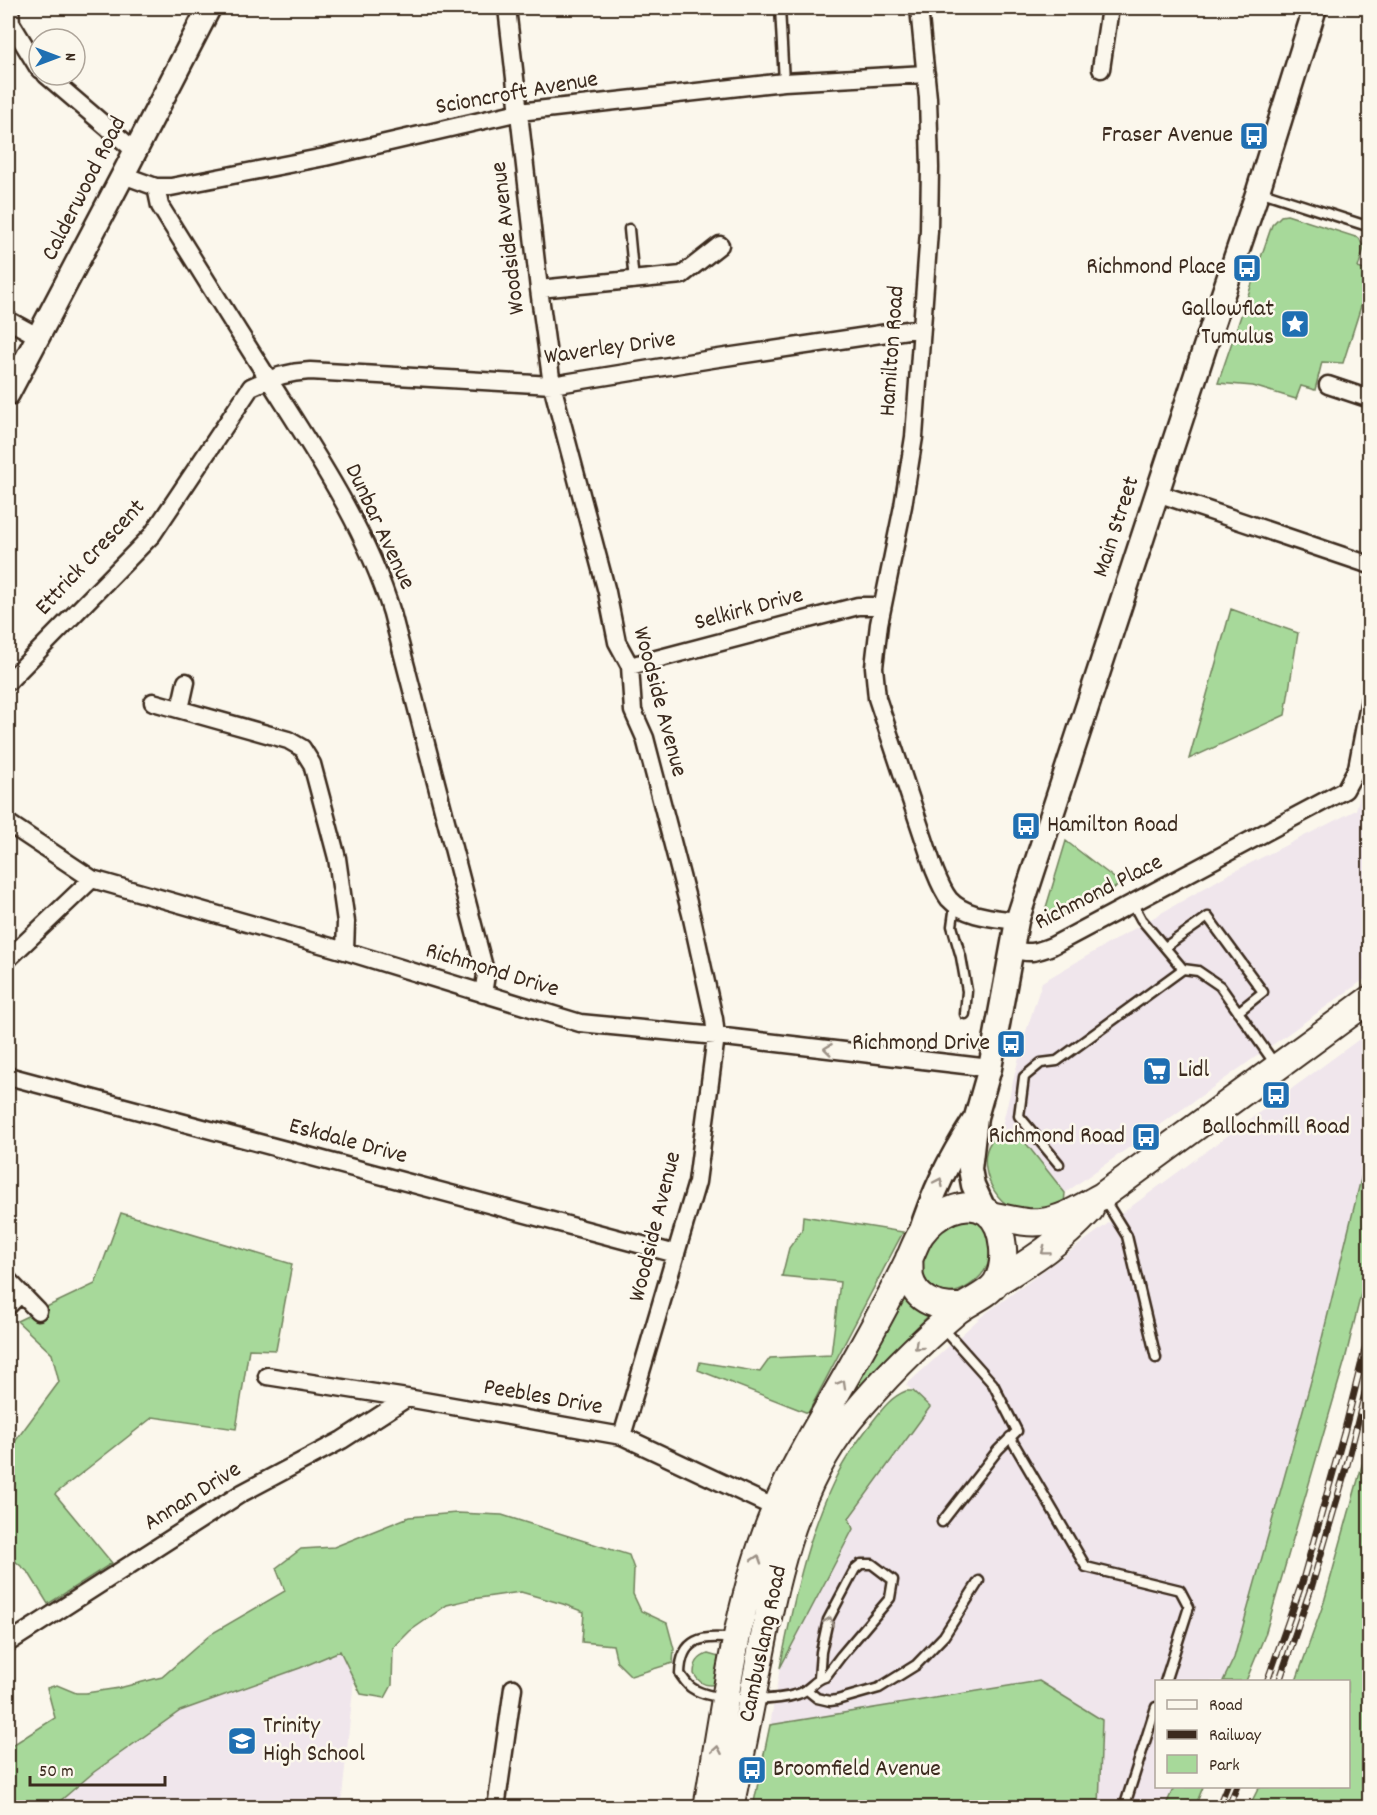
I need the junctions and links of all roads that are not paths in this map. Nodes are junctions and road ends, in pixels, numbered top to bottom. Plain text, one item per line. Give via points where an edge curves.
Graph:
1 (10, 8) edge
2 (209, 8) edge
3 (507, 8) edge
4 (780, 8) edge
5 (919, 8) edge
6 (1110, 8) edge
7 (1316, 8) edge
8 (27, 49) edge
9 (1101, 69) dead end
10 (926, 74) junction
11 (784, 82) junction
12 (60, 87) edge
13 (519, 112) junction
14 (135, 151) junction
15 (123, 175) junction
16 (156, 187) junction
17 (1258, 191) junction
18 (1370, 227) edge
19 (629, 229) dead end
20 (720, 245) dead end
21 (634, 281) junction
22 (539, 289) junction
23 (8, 320) edge
24 (921, 328) junction
25 (39, 337) junction
26 (268, 378) junction
27 (552, 385) junction
28 (1328, 385) dead end
29 (8, 394) edge
30 (1370, 399) edge
31 (1157, 493) junction
32 (1370, 564) edge
33 (882, 606) junction
34 (630, 666) junction
35 (8, 682) edge
36 (186, 682) dead end
37 (1370, 699) edge
38 (153, 702) dead end
39 (180, 709) junction
40 (8, 823) edge
41 (92, 879) junction
42 (955, 904) junction
43 (1133, 904) junction
44 (1017, 921) junction
45 (1165, 947) junction
46 (1011, 949) junction
47 (345, 951) junction
48 (8, 959) edge
49 (1183, 969) junction
50 (483, 994) junction
51 (1370, 999) edge
52 (1238, 1012) junction
53 (965, 1014) dead end
54 (716, 1036) junction
55 (1277, 1067) junction
56 (990, 1068) junction
57 (8, 1076) edge
58 (976, 1117) junction
59 (1059, 1164) dead end
60 (1102, 1196) junction
61 (987, 1213) junction
62 (914, 1247) junction
63 (676, 1254) junction
64 (8, 1280) edge
65 (997, 1282) junction
66 (21, 1293) junction
67 (8, 1306) edge
68 (962, 1307) junction
69 (38, 1311) dead end
70 (941, 1326) junction
71 (1156, 1358) dead end
72 (267, 1376) dead end
73 (407, 1398) junction
74 (622, 1436) junction
75 (1010, 1437) junction
76 (786, 1513) junction
77 (942, 1522) dead end
78 (979, 1581) dead end
79 (736, 1640) junction
80 (8, 1643) edge
81 (819, 1678) junction
82 (1166, 1680) edge
83 (513, 1688) dead end
84 (807, 1690) junction
85 (726, 1697) junction
86 (752, 1701) junction
87 (1155, 1710) edge
88 (496, 1808) edge
89 (707, 1808) edge
90 (730, 1808) edge
91 (1124, 1808) edge

1 - 8 street via 11,23
2 - 14 main road, Calderwood Road
3 - 13 street, Woodside Avenue
4 - 11 lane
5 - 10 street, Hamilton Road
6 - 9 street
7 - 17 main road, Main Street
10 - 11 street, Scioncroft Avenue
10 - 24 street, Hamilton Road via 929,231
11 - 13 street, Scioncroft Avenue
12 - 14 street
13 - 16 street, Scioncroft Avenue via 326,157
13 - 22 street, Woodside Avenue
14 - 15 main road, Calderwood Road
15 - 16 street, Scioncroft Avenue
15 - 25 main road, Calderwood Road
16 - 26 street, Dunbar Avenue via 160,206
17 - 18 lane
17 - 31 main road, Main Street
19 - 21 lane
20 - 21 street via 682,275
21 - 22 street
22 - 27 street, Woodside Avenue
23 - 25 street
24 - 27 street, Waverley Drive
24 - 33 street, Hamilton Road via 918,401 909,472
25 - 29 main road, Calderwood Road
26 - 27 street, Waverley Drive via 310,371
26 - 35 street, Ettrick Crescent via 251,387 152,535
26 - 50 street, Dunbar Avenue via 324,465 382,579 486,975
27 - 34 street, Woodside Avenue via 617,642
28 - 30 street
31 - 32 street
31 - 44 main road, Main Street
33 - 34 street, Selkirk Drive via 858,606
33 - 42 street, Hamilton Road via 874,667 877,698 934,869
34 - 54 street, Woodside Avenue via 633,711 645,738 691,914
36 - 39 street
37 - 43 street, Richmond Place via 1357,768 1345,790
38 - 39 street
39 - 47 street via 288,740 302,748 312,764 337,858 346,922
40 - 41 street, Richmond Drive
41 - 47 street, Richmond Drive
41 - 48 street
42 - 44 street via 985,917
42 - 53 lane via 952,926 967,991
43 - 45 lane
43 - 46 street, Richmond Place via 1037,952
44 - 46 main road, Main Street
45 - 49 lane
45 - 52 lane via 1208,917 1263,992
46 - 56 main road, Main Street
47 - 50 street, Richmond Drive
49 - 52 lane via 1198,971 1220,986
49 - 59 lane via 1057,1061 1041,1063 1024,1077 1019,1116
50 - 54 street, Richmond Drive via 580,1023
51 - 55 main road
52 - 55 lane
56 -> 54 street, Richmond Drive
54 - 63 street, Woodside Avenue via 697,1182
55 - 60 main road
56 - 58 main road
57 - 63 street, Eskdale Drive
58 - 61 main road via 970,1169
62 -> 58 main road via 929,1203
60 - 61 main road via 1057,1219 1042,1222
60 -> 65 main road via 1070,1231
60 - 71 lane via 1127,1236
61 - 62 main road via 973,1207 954,1209 933,1220
61 - 65 main road via 1003,1239
62 - 68 main road via 910,1278 917,1292 941,1307
76 -> 62 main road via 796,1465
63 - 74 street, Woodside Avenue
64 - 66 street
65 - 68 main road
66 - 67 street
66 - 69 street
68 - 70 main road
70 - 75 lane via 993,1384 1017,1431
70 -> 76 main road via 871,1393
72 - 73 street, Peebles Drive
73 - 74 street, Peebles Drive
73 - 80 street, Annan Drive via 342,1440 242,1494
74 - 76 street, Peebles Drive
75 - 77 lane
75 - 82 lane via 1086,1567 1179,1590 1189,1607
79 -> 76 main road via 755,1566
76 - 86 main road, Cambuslang Road via 780,1569
78 - 84 lane via 944,1636 916,1665 879,1688 837,1700 817,1698
79 - 85 main road
79 - 85 lane via 699,1639 688,1646 680,1660 680,1674 691,1688
81 -> 81 lane via 828,1620 855,1569 861,1563 872,1564 893,1580 890,1598 825,1677
81 - 84 lane
83 - 88 street
84 - 86 lane
85 - 86 lane
89 -> 85 main road
86 - 90 main road, Cambuslang Road
87 - 91 lane

